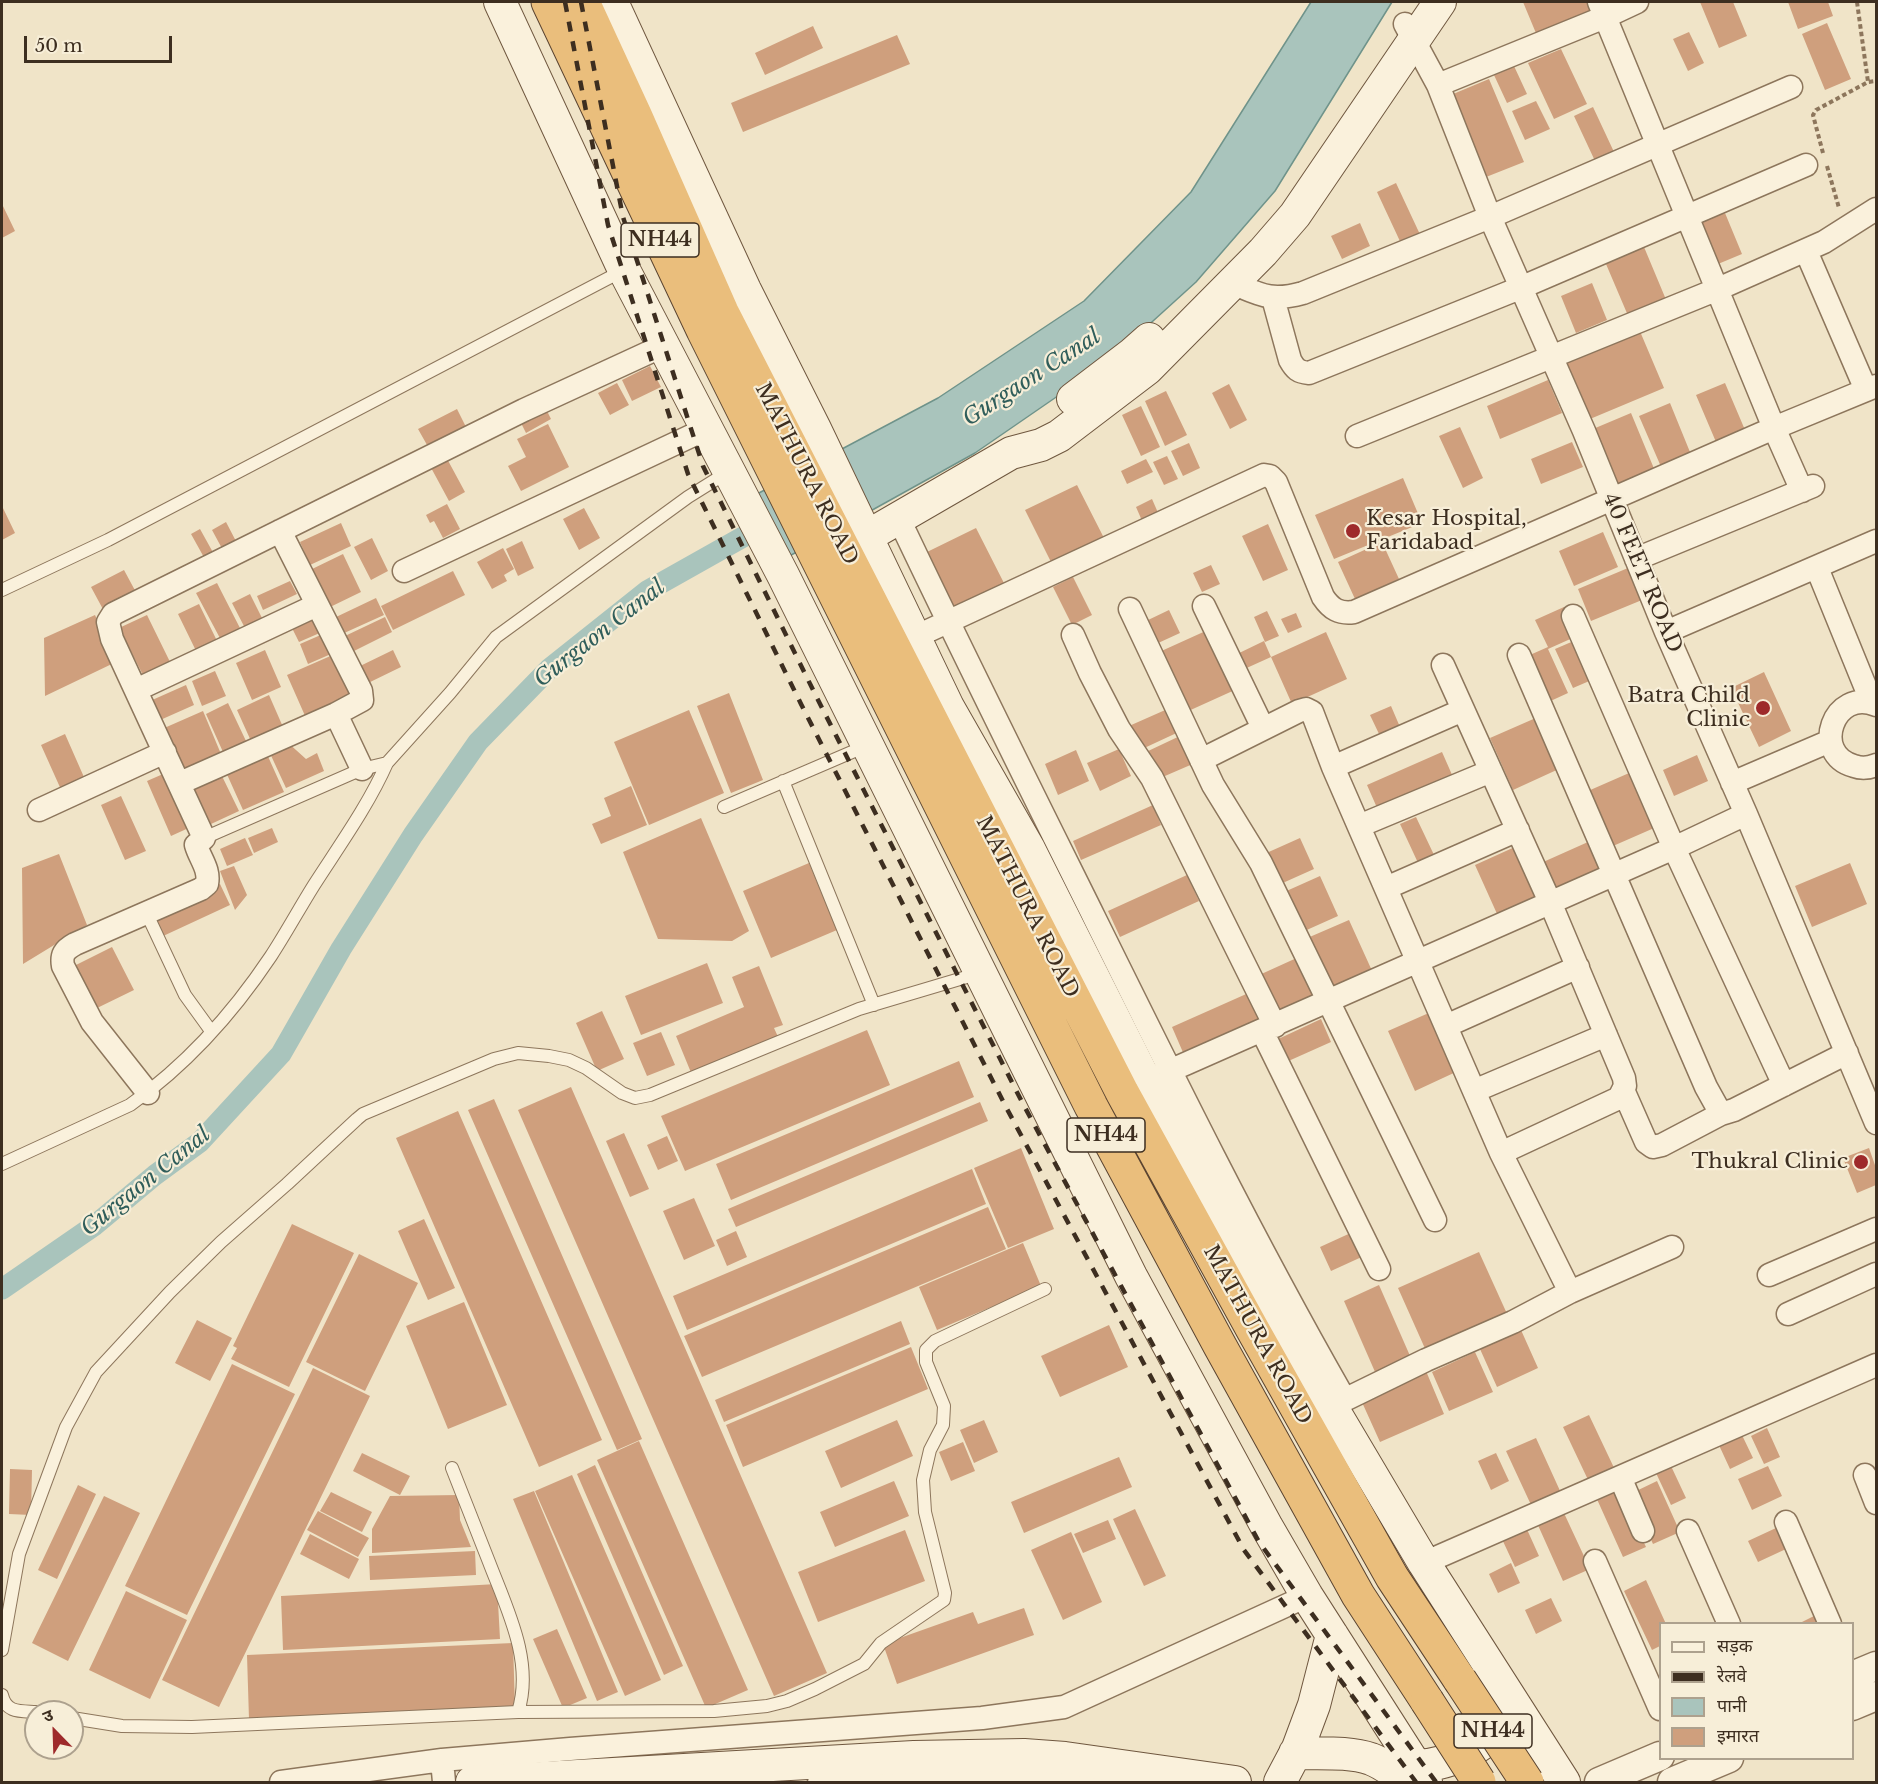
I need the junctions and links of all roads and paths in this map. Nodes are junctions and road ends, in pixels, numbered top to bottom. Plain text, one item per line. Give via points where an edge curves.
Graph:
1 (500, 2) edge
2 (548, 2) edge
3 (583, 2) edge
4 (612, 2) edge
5 (1440, 2) edge
6 (1637, 2) edge
7 (1857, 2) edge
8 (1602, 9) edge
9 (1413, 22) edge
10 (1876, 81) edge
11 (1868, 82) junction
12 (1438, 85) junction
13 (1791, 87) dead end
14 (1657, 144) junction
15 (1806, 165) dead end
16 (1848, 208) dead end
17 (1876, 209) edge
18 (1688, 216) junction
19 (1490, 217) junction
20 (1806, 251) junction
21 (624, 270) junction
22 (1233, 283) junction
23 (1520, 288) junction
24 (1718, 289) junction
25 (1273, 298) junction
26 (665, 345) junction
27 (1552, 358) junction
28 (1871, 388) edge
29 (1774, 428) junction
30 (706, 429) junction
31 (1357, 436) dead end
32 (1011, 453) junction
33 (788, 470) junction
34 (736, 485) junction
35 (1611, 499) junction
36 (900, 519) junction
37 (280, 531) junction
38 (845, 538) junction
39 (1876, 541) edge
40 (1636, 559) junction
41 (1817, 568) junction
42 (404, 571) dead end
43 (2, 590) edge
44 (317, 606) junction
45 (1204, 606) dead end
46 (1130, 609) dead end
47 (1573, 616) dead end
48 (948, 621) junction
49 (1666, 632) junction
50 (1073, 635) dead end
51 (915, 637) junction
52 (1518, 655) dead end
53 (1443, 665) dead end
54 (136, 690) junction
55 (1874, 704) edge
56 (1463, 710) junction
57 (336, 714) junction
58 (1263, 728) junction
59 (1830, 741) junction
60 (868, 745) junction
61 (165, 752) junction
62 (1201, 759) junction
63 (387, 763) junction
64 (1334, 767) junction
65 (1875, 769) edge
66 (362, 770) junction
67 (1491, 771) junction
68 (783, 782) junction
69 (180, 783) junction
70 (1732, 783) junction
71 (724, 807) dead end
72 (39, 810) dead end
73 (1746, 814) junction
74 (1359, 826) junction
75 (1518, 830) junction
76 (204, 838) junction
77 (1674, 848) junction
78 (1614, 874) junction
79 (1386, 888) junction
80 (1550, 902) junction
81 (147, 912) junction
82 (1417, 960) junction
83 (1578, 967) junction
84 (981, 973) junction
85 (1328, 1000) junction
86 (874, 1005) junction
87 (1446, 1026) junction
88 (1268, 1029) junction
89 (211, 1031) junction
90 (1606, 1035) junction
91 (1846, 1053) junction
92 (1158, 1076) junction
93 (1784, 1085) junction
94 (1474, 1091) junction
95 (1624, 1092) junction
96 (147, 1093) junction
97 (1721, 1114) junction
98 (1876, 1123) edge
99 (1501, 1153) junction
100 (2, 1164) edge
101 (1435, 1220) dead end
102 (1876, 1229) edge
103 (1672, 1247) dead end
104 (1379, 1269) dead end
105 (1876, 1274) edge
106 (1769, 1275) dead end
107 (1045, 1289) dead end
108 (1570, 1292) junction
109 (1788, 1314) dead end
110 (1876, 1365) edge
111 (1338, 1403) junction
112 (452, 1468) dead end
113 (1865, 1476) dead end
114 (1620, 1477) junction
115 (1876, 1503) edge
116 (1786, 1522) dead end
117 (1688, 1530) dead end
118 (1643, 1531) dead end
119 (1595, 1562) dead end
120 (1424, 1563) junction
121 (1308, 1596) junction
122 (1729, 1622) edge
123 (1830, 1622) edge
124 (1332, 1635) junction
125 (2, 1650) edge
126 (1876, 1666) edge
127 (1854, 1675) edge
128 (2, 1695) edge
129 (1876, 1696) edge
130 (1514, 1706) junction
131 (1854, 1706) edge
132 (1659, 1707) edge
133 (24, 1712) edge
134 (518, 1713) junction
135 (84, 1720) edge
136 (1295, 1753) junction
137 (1659, 1756) edge
138 (1725, 1760) edge
139 (443, 1771) edge
140 (1416, 1777) edge
141 (1686, 1780) edge
142 (281, 1782) edge
143 (472, 1782) edge
144 (819, 1782) edge
145 (1104, 1782) edge
146 (1235, 1782) edge
147 (1280, 1782) edge
148 (1479, 1782) edge
149 (1527, 1782) edge
150 (1564, 1782) edge
151 (1599, 1782) edge

1 - 21 main road
2 - 33 highway, MATHURA ROAD / NH44 via 703,330
3 - 33 highway, MATHURA ROAD / NH44
4 - 38 main road, MATHURA ROAD via 814,429
5 - 9 main road
6 - 8 street
7 - 11 path
8 - 12 street
8 - 14 street
9 - 12 street, 40 FEET ROAD
9 - 22 main road via 1295,215
9 - 32 main road via 1297,188 1261,229 1132,354 1033,429
10 - 11 path
11 - 16 path via 1813,115 1837,204 1840,209
12 - 19 street, 40 FEET ROAD
13 - 14 street
14 - 18 street
14 - 19 street
15 - 18 street
17 - 20 street
18 - 23 street
18 - 24 street
19 - 23 street, 40 FEET ROAD
19 - 25 street via 1303,293
20 - 24 street
20 - 28 street
21 - 26 main road
21 - 43 lane via 108,540
22 - 25 street
22 - 32 main road via 1127,386 1059,436
23 - 25 street via 1308,373 1295,369 1290,360
23 - 27 street, 40 FEET ROAD
24 - 27 street
24 - 29 street
26 - 30 main road
26 - 37 street
27 - 31 street
27 - 35 street, 40 FEET ROAD
28 - 29 street
29 - 35 street
29 - 40 street via 1808,489
30 - 34 main road
30 - 42 street
32 - 36 main road
33 - 38 highway, MATHURA ROAD / NH44
34 - 60 main road
34 - 63 lane via 688,497 496,636
35 - 40 street, 40 FEET ROAD
35 - 48 street via 1354,612 1344,613 1323,597 1276,482 1264,475
36 - 38 main road
36 - 48 street
37 - 44 street
37 - 54 street via 113,614 109,630
38 - 51 main road, MATHURA ROAD
38 - 148 highway, MATHURA ROAD / NH44, bridge via 1096,1116 1353,1586
38 - 149 highway, MATHURA ROAD / NH44, bridge via 1122,1092 1252,1330 1392,1577
39 - 41 street
40 - 49 street, 40 FEET ROAD
41 - 49 street
41 - 55 street
44 - 54 street
44 - 57 street via 363,695 359,703
45 - 58 street
46 - 62 street
47 - 77 street
48 - 51 street
48 - 92 street
49 - 70 street, 40 FEET ROAD
50 - 88 street via 1119,729 1152,778
51 - 92 main road, MATHURA ROAD via 948,707
52 - 78 street
53 - 56 street
54 - 61 street
55 - 59 street via 1861,702 1841,711 1834,719
56 - 64 street
56 - 67 street
57 - 66 street
57 - 69 street
58 - 62 street
58 - 64 street via 1299,711 1310,710
59 - 65 street via 1841,760 1850,766
59 - 70 street
60 - 68 lane
60 - 84 main road
61 - 69 street
61 - 72 street
62 - 85 street via 1261,863
63 - 66 lane
63 - 89 lane via 272,956
64 - 74 street
66 - 76 lane
67 - 74 street
67 - 75 street
68 - 71 lane
68 - 86 lane
69 - 76 street
70 - 73 street, 40 FEET ROAD
73 - 77 street
73 - 91 street, 40 FEET ROAD
74 - 79 street
75 - 79 street
75 - 80 street
76 - 81 street via 196,845 206,867 207,884
77 - 78 street
77 - 93 street
78 - 80 street
78 - 97 street
79 - 82 street
80 - 82 street
80 - 83 street
81 - 89 lane via 185,994
81 - 96 street via 75,944 62,957 92,1022
82 - 85 street
82 - 87 street
83 - 87 street
83 - 90 street
84 - 86 lane
84 - 121 main road via 1131,1276
85 - 88 street
85 - 101 street
86 - 125 lane via 650,1095 635,1098 622,1093 569,1060 518,1053 494,1059 363,1114 221,1242 96,1372 66,1427 19,1554
87 - 94 street
88 - 92 street
88 - 104 street
89 - 96 lane
90 - 94 street
90 - 95 street via 1624,1078
91 - 93 street
91 - 98 street, 40 FEET ROAD
92 - 111 main road, MATHURA ROAD via 1245,1261
93 - 97 street
94 - 99 street
95 - 97 street via 1646,1142 1653,1147
95 - 99 street via 1619,1098
96 - 100 lane
99 - 108 street
102 - 106 street
103 - 108 street
105 - 109 street
107 - 134 lane via 935,1341 926,1350 926,1362 944,1406 943,1425 930,1450 923,1480 925,1512 944,1600 881,1643 864,1664 787,1701 714,1711
108 - 111 street
110 - 114 street
111 - 120 main road, MATHURA ROAD
112 - 134 lane via 513,1624 522,1681
113 - 115 street
114 - 118 street
114 - 120 street
116 - 123 street
117 - 122 street
119 - 132 street
120 - 130 main road, MATHURA ROAD
121 - 124 main road
121 - 139 street via 1064,1707 982,1718 598,1746
124 - 136 main road via 1314,1705
124 - 140 main road
126 - 127 street
128 - 133 lane via 7,1707
129 - 131 street
130 - 140 main road via 1499,1729 1472,1750
130 - 150 main road, MATHURA ROAD
134 - 135 lane via 192,1727 122,1726
136 - 140 main road via 1370,1759
136 - 147 main road
137 - 151 street
138 - 141 street
139 - 142 street
143 - 146 main road via 914,1757 1024,1755
144 - 145 street via 986,1772

